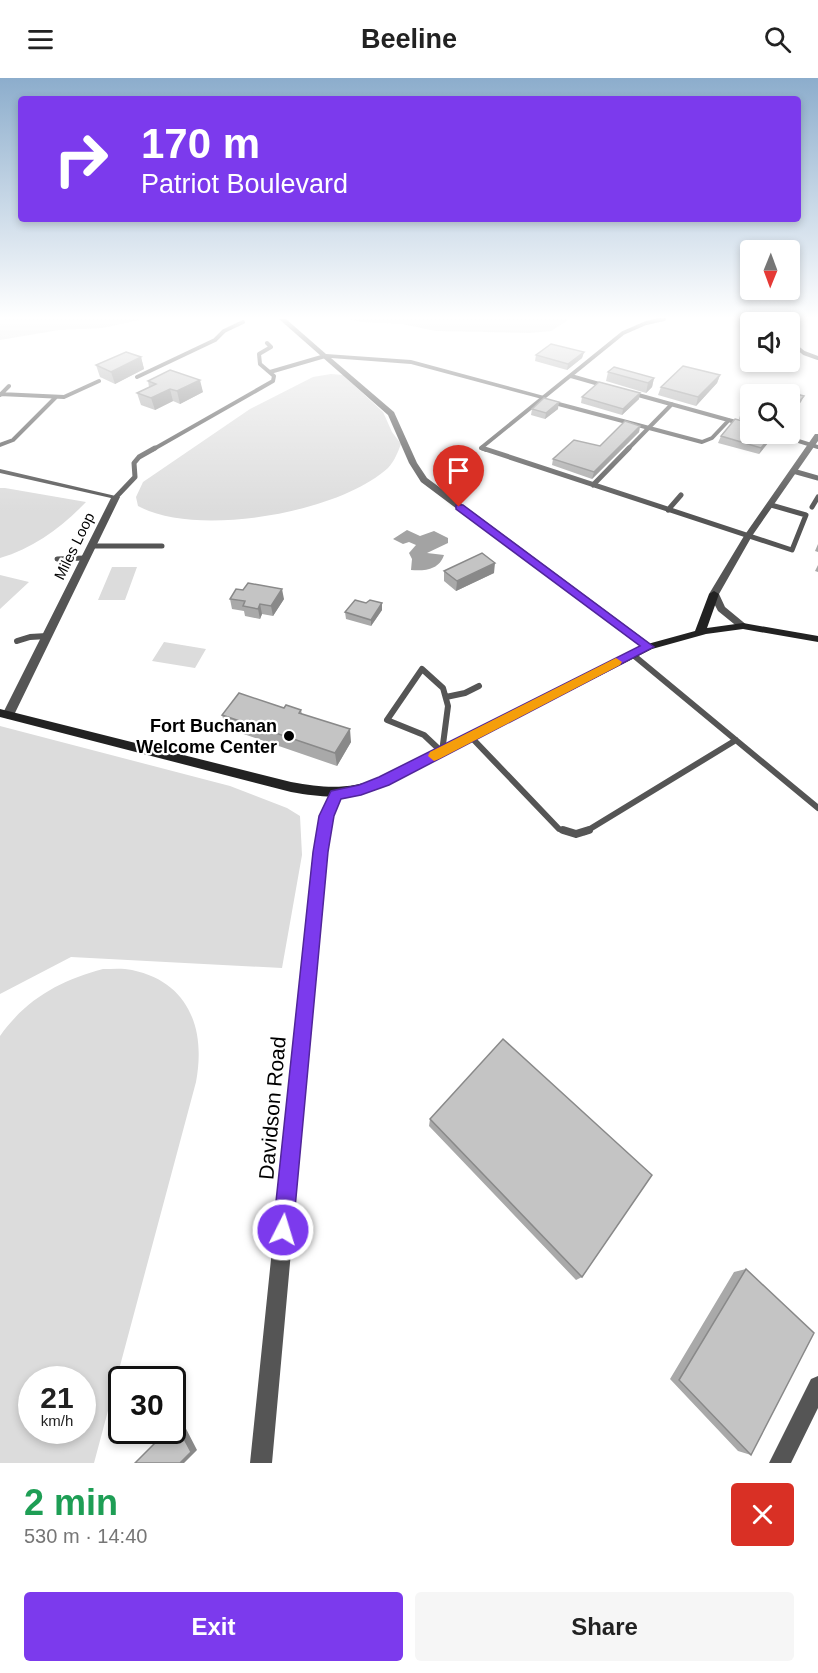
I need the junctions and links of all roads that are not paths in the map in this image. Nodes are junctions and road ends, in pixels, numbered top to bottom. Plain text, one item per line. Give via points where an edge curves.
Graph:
1 (93, 384) edge
2 (271, 384) edge
3 (356, 384) edge
4 (489, 384) edge
5 (561, 384) edge
6 (599, 384) edge
7 (9, 386) dead end
8 (608, 386) edge
9 (628, 392) edge
10 (0, 394) edge
11 (56, 397) junction
12 (541, 398) junction
13 (672, 404) junction
14 (729, 420) junction
15 (740, 423) edge
16 (650, 428) junction
17 (800, 439) edge
18 (816, 442) edge
19 (0, 446) edge
20 (0, 471) edge
21 (793, 471) junction
22 (818, 478) edge
23 (593, 485) junction
24 (681, 495) dead end
25 (116, 497) junction
26 (818, 497) edge
27 (771, 505) junction
28 (812, 507) dead end
29 (668, 510) junction
30 (748, 536) junction
31 (91, 546) junction
32 (162, 546) dead end
33 (85, 558) junction
34 (57, 559) dead end
35 (714, 594) junction
36 (743, 626) junction
37 (698, 633) junction
38 (47, 636) junction
39 (818, 639) edge
40 (17, 641) dead end
41 (648, 647) junction
42 (632, 654) junction
43 (479, 686) dead end
44 (446, 697) junction
45 (4, 714) edge
46 (471, 737) junction
47 (736, 740) junction
48 (442, 752) junction
49 (336, 795) junction
50 (818, 808) edge
51 (818, 1386) edge
52 (261, 1463) edge
53 (780, 1463) edge

1 - 11 lane
2 - 25 lane via 139,457 134,464 135,477
3 - 41 street via 391,414 424,480
4 - 12 street
5 - 12 lane
6 - 8 lane
7 - 10 lane
9 - 13 lane
10 - 11 lane
11 - 19 lane via 12,440
12 - 16 lane
12 - 23 lane via 481,448
13 - 14 lane
13 - 16 lane
14 - 15 lane
14 - 16 lane via 712,438 702,442
16 - 23 lane
17 - 18 lane
18 - 21 street
20 - 25 street, Miles Loop
21 - 22 lane
21 - 27 street
23 - 29 lane
24 - 29 lane
25 - 31 street, Miles Loop
26 - 28 lane
27 - 30 street
27 - 30 lane via 806,515 792,550
29 - 30 lane
30 - 35 street
31 - 32 lane
31 - 33 street, Miles Loop
33 - 34 lane
33 - 38 street, Miles Loop
35 - 36 street via 721,609
35 - 37 street
36 - 37 street
36 - 39 street
37 - 41 street
38 - 40 lane
38 - 45 street, Miles Loop
41 - 42 street
42 - 46 street
42 - 47 lane
43 - 44 lane
44 - 48 lane
44 - 48 lane via 443,688 422,669 387,720 433,738
45 - 49 street
46 - 47 lane via 559,829 576,834 588,831
46 - 48 street
47 - 50 lane
48 - 49 street via 384,781
49 - 52 street, Davidson Road via 326,816 320,852
51 - 53 street

